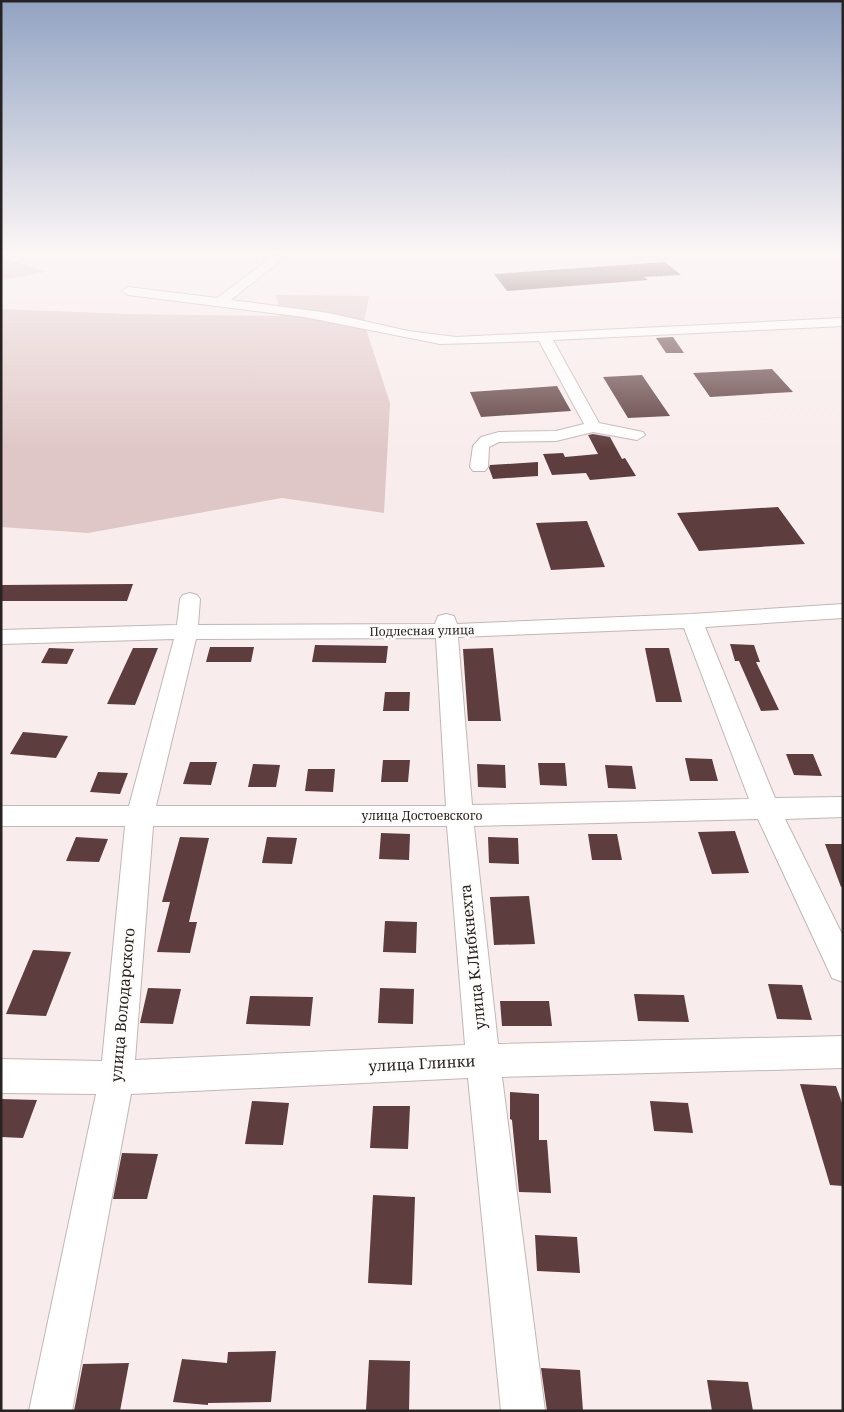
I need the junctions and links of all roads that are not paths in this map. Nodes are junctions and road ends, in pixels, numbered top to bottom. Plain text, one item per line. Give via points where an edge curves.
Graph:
1 (335, 319) edge
2 (843, 322) edge
3 (544, 337) junction
4 (593, 427) junction
5 (637, 435) dead end
6 (479, 467) dead end
7 (190, 599) dead end
8 (843, 611) edge
9 (692, 621) junction
10 (446, 626) junction
11 (187, 632) junction
12 (1, 637) edge
13 (843, 807) edge
14 (766, 808) junction
15 (140, 815) junction
16 (1, 816) edge
17 (459, 816) junction
18 (843, 968) edge
19 (843, 1052) edge
20 (483, 1061) junction
21 (1, 1076) edge
22 (117, 1078) junction
23 (50, 1411) edge
24 (523, 1411) edge

1 - 3 street via 428,340
2 - 3 street
3 - 4 street
4 - 5 street
4 - 6 street via 556,436 487,440 481,446
7 - 11 street, улица Володарского
8 - 9 street, Подлесная улица
9 - 10 street, Подлесная улица
9 - 14 street
10 - 11 street, Подлесная улица
10 - 17 street, улица К.Либкнехта
11 - 12 street, Подлесная улица
11 - 15 street, улица Володарского
13 - 14 street, улица Достоевского
14 - 17 street, улица Достоевского
14 - 18 street
15 - 16 street, улица Достоевского
15 - 17 street, улица Достоевского
15 - 22 street, улица Володарского
17 - 20 street, улица К.Либкнехта
19 - 20 street, улица Глинки
20 - 22 street, улица Глинки
20 - 24 street, улица К.Либкнехта
21 - 22 street, улица Глинки
22 - 23 street, улица Володарского

